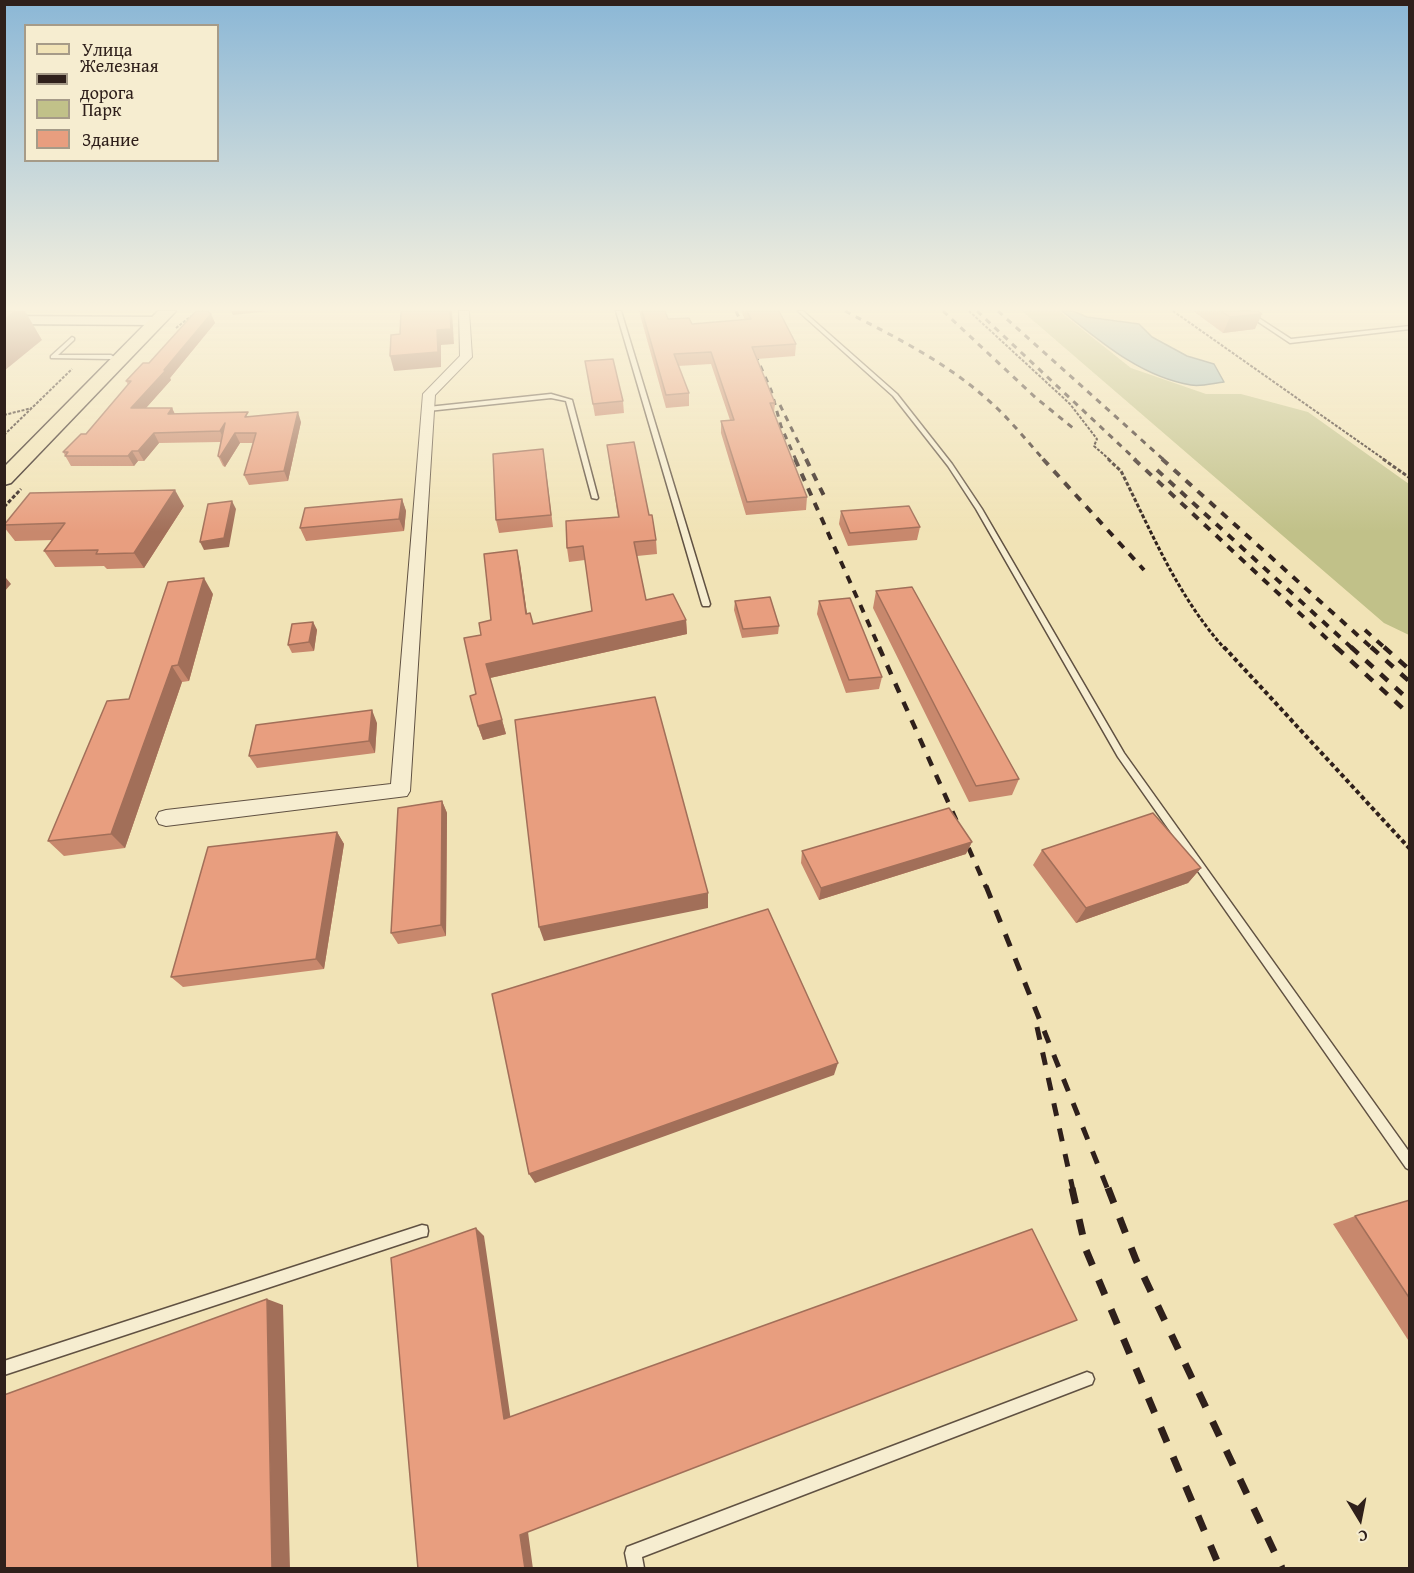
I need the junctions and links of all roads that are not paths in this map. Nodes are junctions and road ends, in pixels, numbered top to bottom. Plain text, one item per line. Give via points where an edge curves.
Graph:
1 (83, 384) edge
2 (93, 384) edge
3 (439, 384) edge
4 (640, 384) edge
5 (882, 384) edge
6 (428, 409) junction
7 (4, 463) edge
8 (4, 479) edge
9 (595, 498) dead end
10 (706, 604) dead end
11 (166, 818) dead end
12 (1410, 1164) edge
13 (422, 1231) dead end
14 (4, 1368) edge
15 (1087, 1379) dead end
16 (636, 1569) edge

1 - 7 main road
2 - 8 main road
3 - 6 street via 429,394
4 - 10 lane
5 - 12 lane via 950,465 1121,755
6 - 9 lane via 551,396 569,400
6 - 11 street via 400,791
13 - 14 lane
15 - 16 lane via 633,1553

